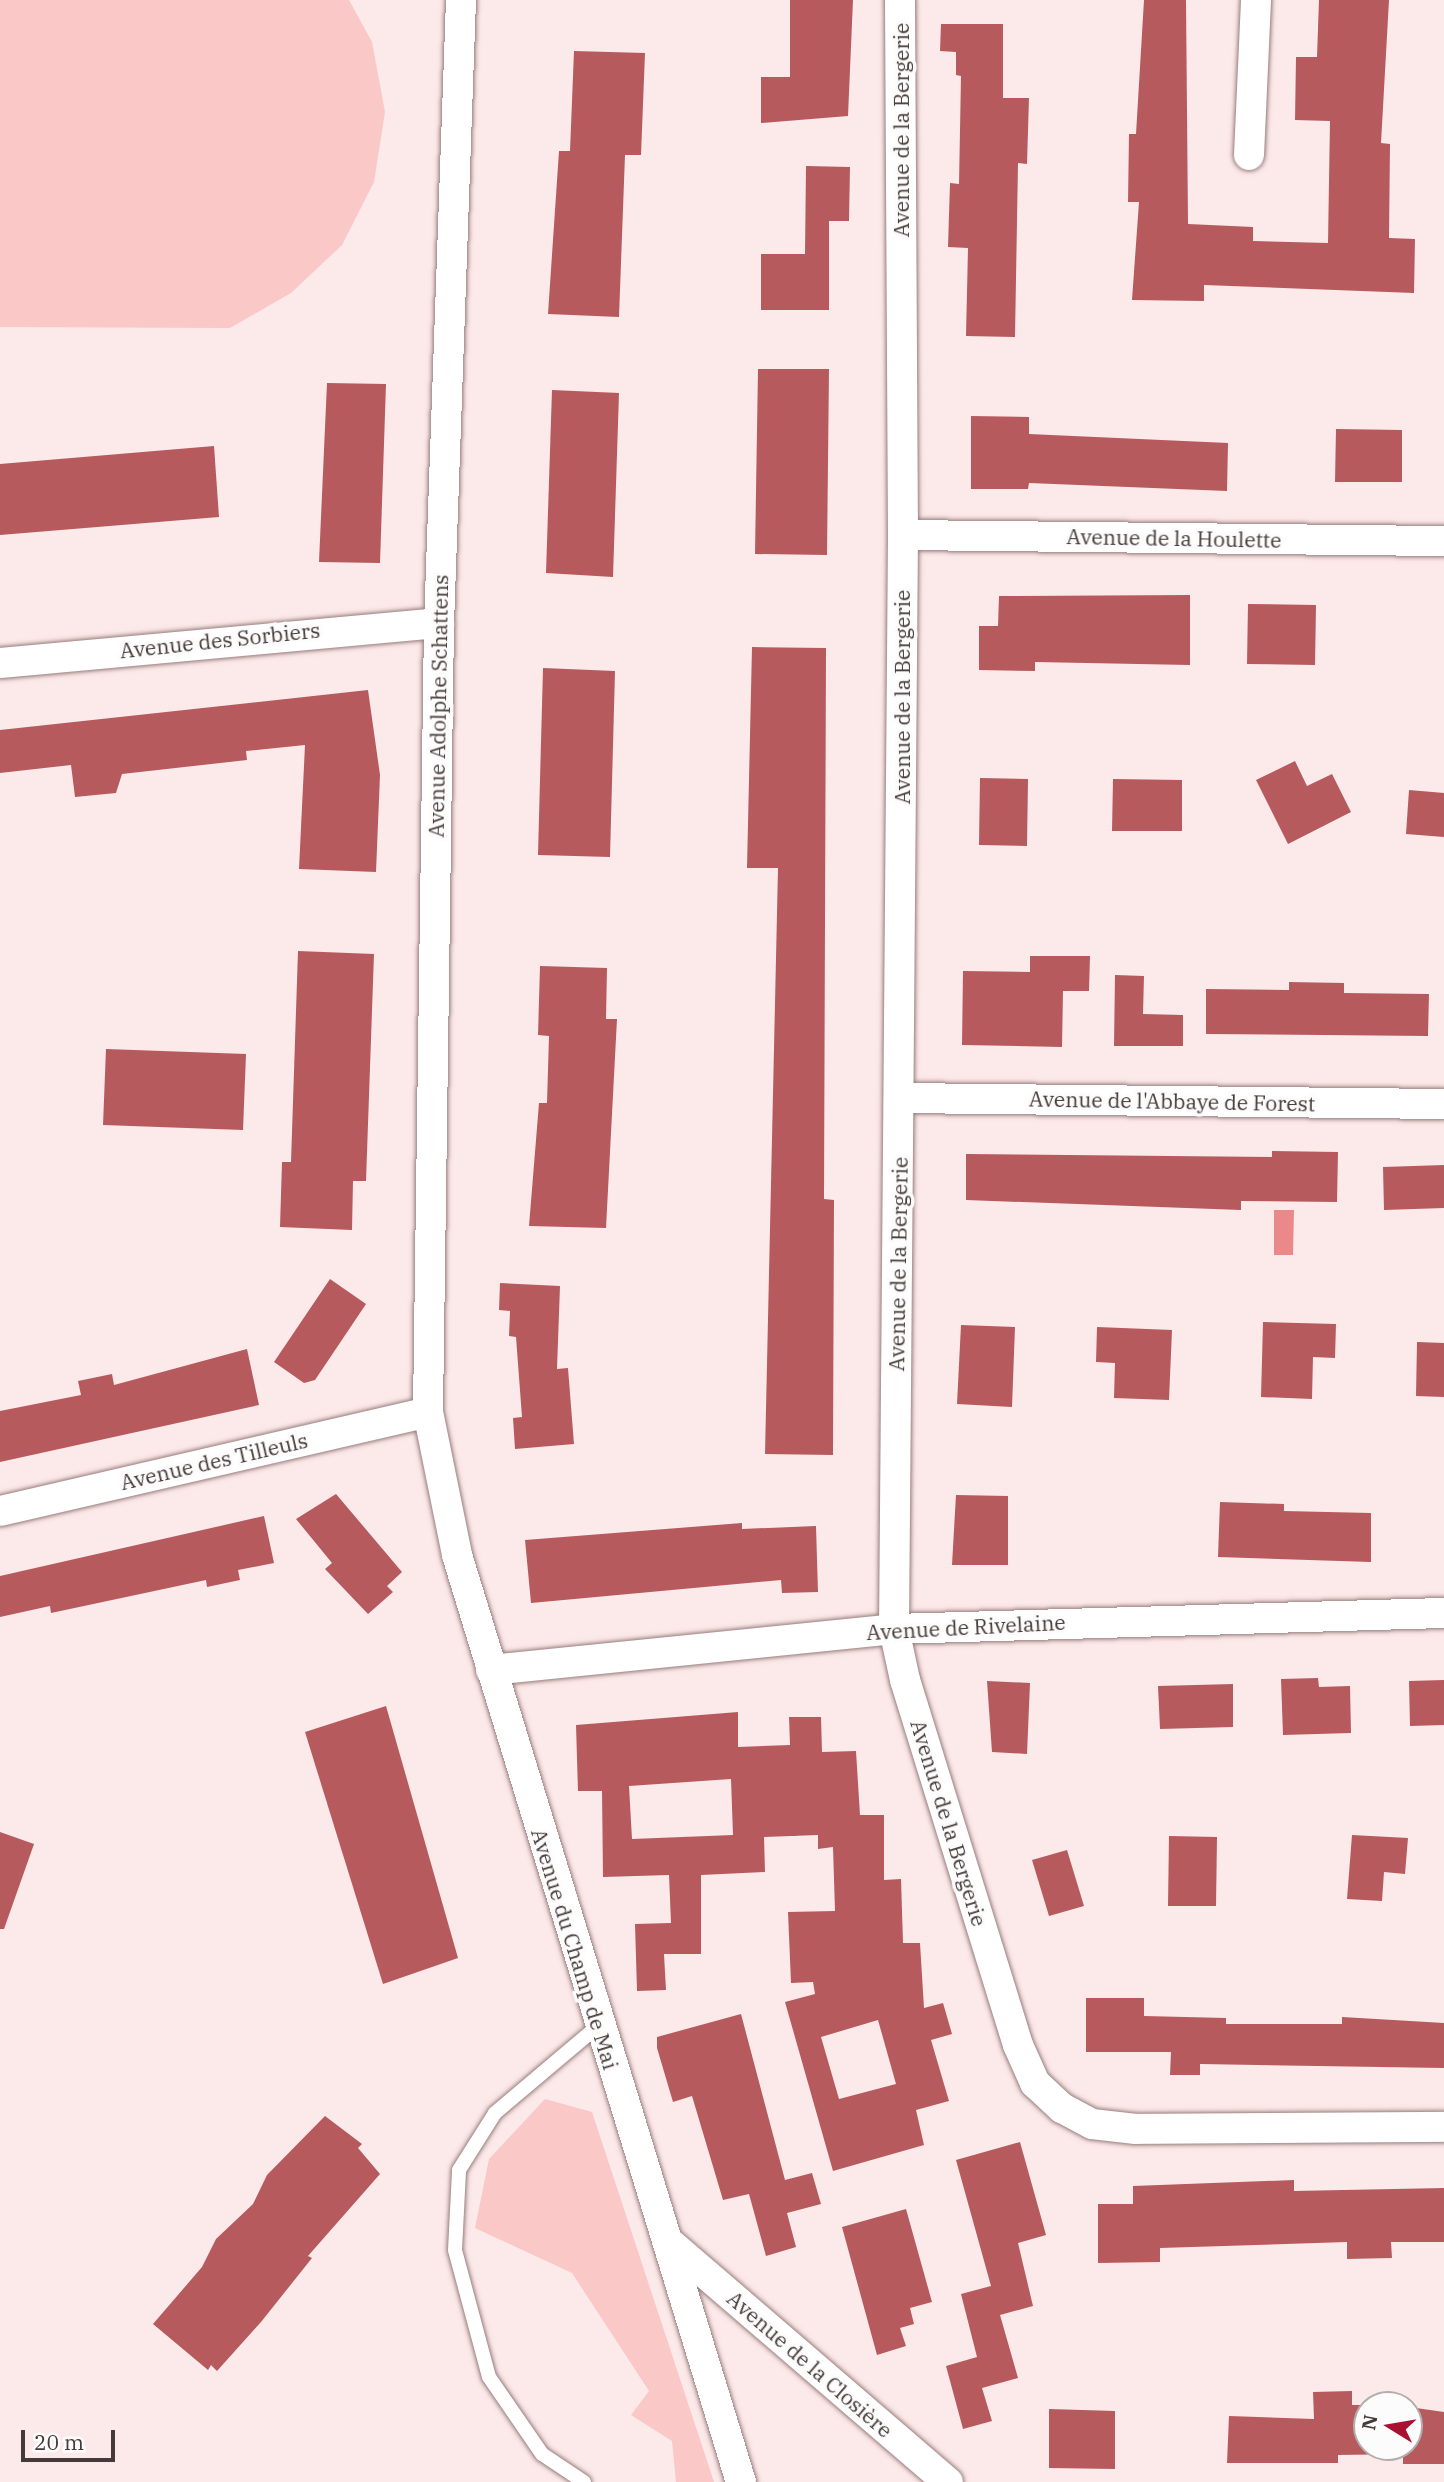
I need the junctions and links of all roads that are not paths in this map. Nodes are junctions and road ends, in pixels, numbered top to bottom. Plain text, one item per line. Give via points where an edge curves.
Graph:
1 (461, 0) edge
2 (900, 0) edge
3 (1256, 0) edge
4 (1249, 155) dead end
5 (903, 535) junction
6 (1444, 541) edge
7 (439, 623) junction
8 (0, 663) edge
9 (899, 1098) junction
10 (1444, 1104) edge
11 (428, 1412) junction
12 (0, 1511) edge
13 (1444, 1613) edge
14 (894, 1629) junction
15 (491, 1670) junction
16 (598, 2026) junction
17 (1444, 2127) edge
18 (671, 2245) junction
19 (584, 2482) edge
20 (741, 2482) edge
21 (948, 2482) edge

1 - 7 street, Avenue Adolphe Schattens
2 - 5 street, Avenue de la Bergerie
3 - 4 street
5 - 6 street, Avenue de la Houlette
5 - 9 street, Avenue de la Bergerie
7 - 8 street, Avenue des Sorbiers
7 - 11 street, Avenue Adolphe Schattens
9 - 10 street, Avenue de l'Abbaye de Forest
9 - 14 street, Avenue de la Bergerie
11 - 12 street, Avenue des Tilleuls
11 - 15 street, Avenue du Champ de Mai via 437,1476
13 - 14 street, Avenue de Rivelaine
14 - 15 street, Avenue de Rivelaine
14 - 17 street, Avenue de la Bergerie via 1018,2045 1035,2083 1062,2108 1092,2124 1136,2129
15 - 16 street, Avenue du Champ de Mai
16 - 18 street, Avenue du Champ de Mai
16 - 19 lane via 495,2113 459,2170 455,2250 489,2377 542,2454
18 - 20 street, Avenue du Champ de Mai
18 - 21 street, Avenue de la Closière

